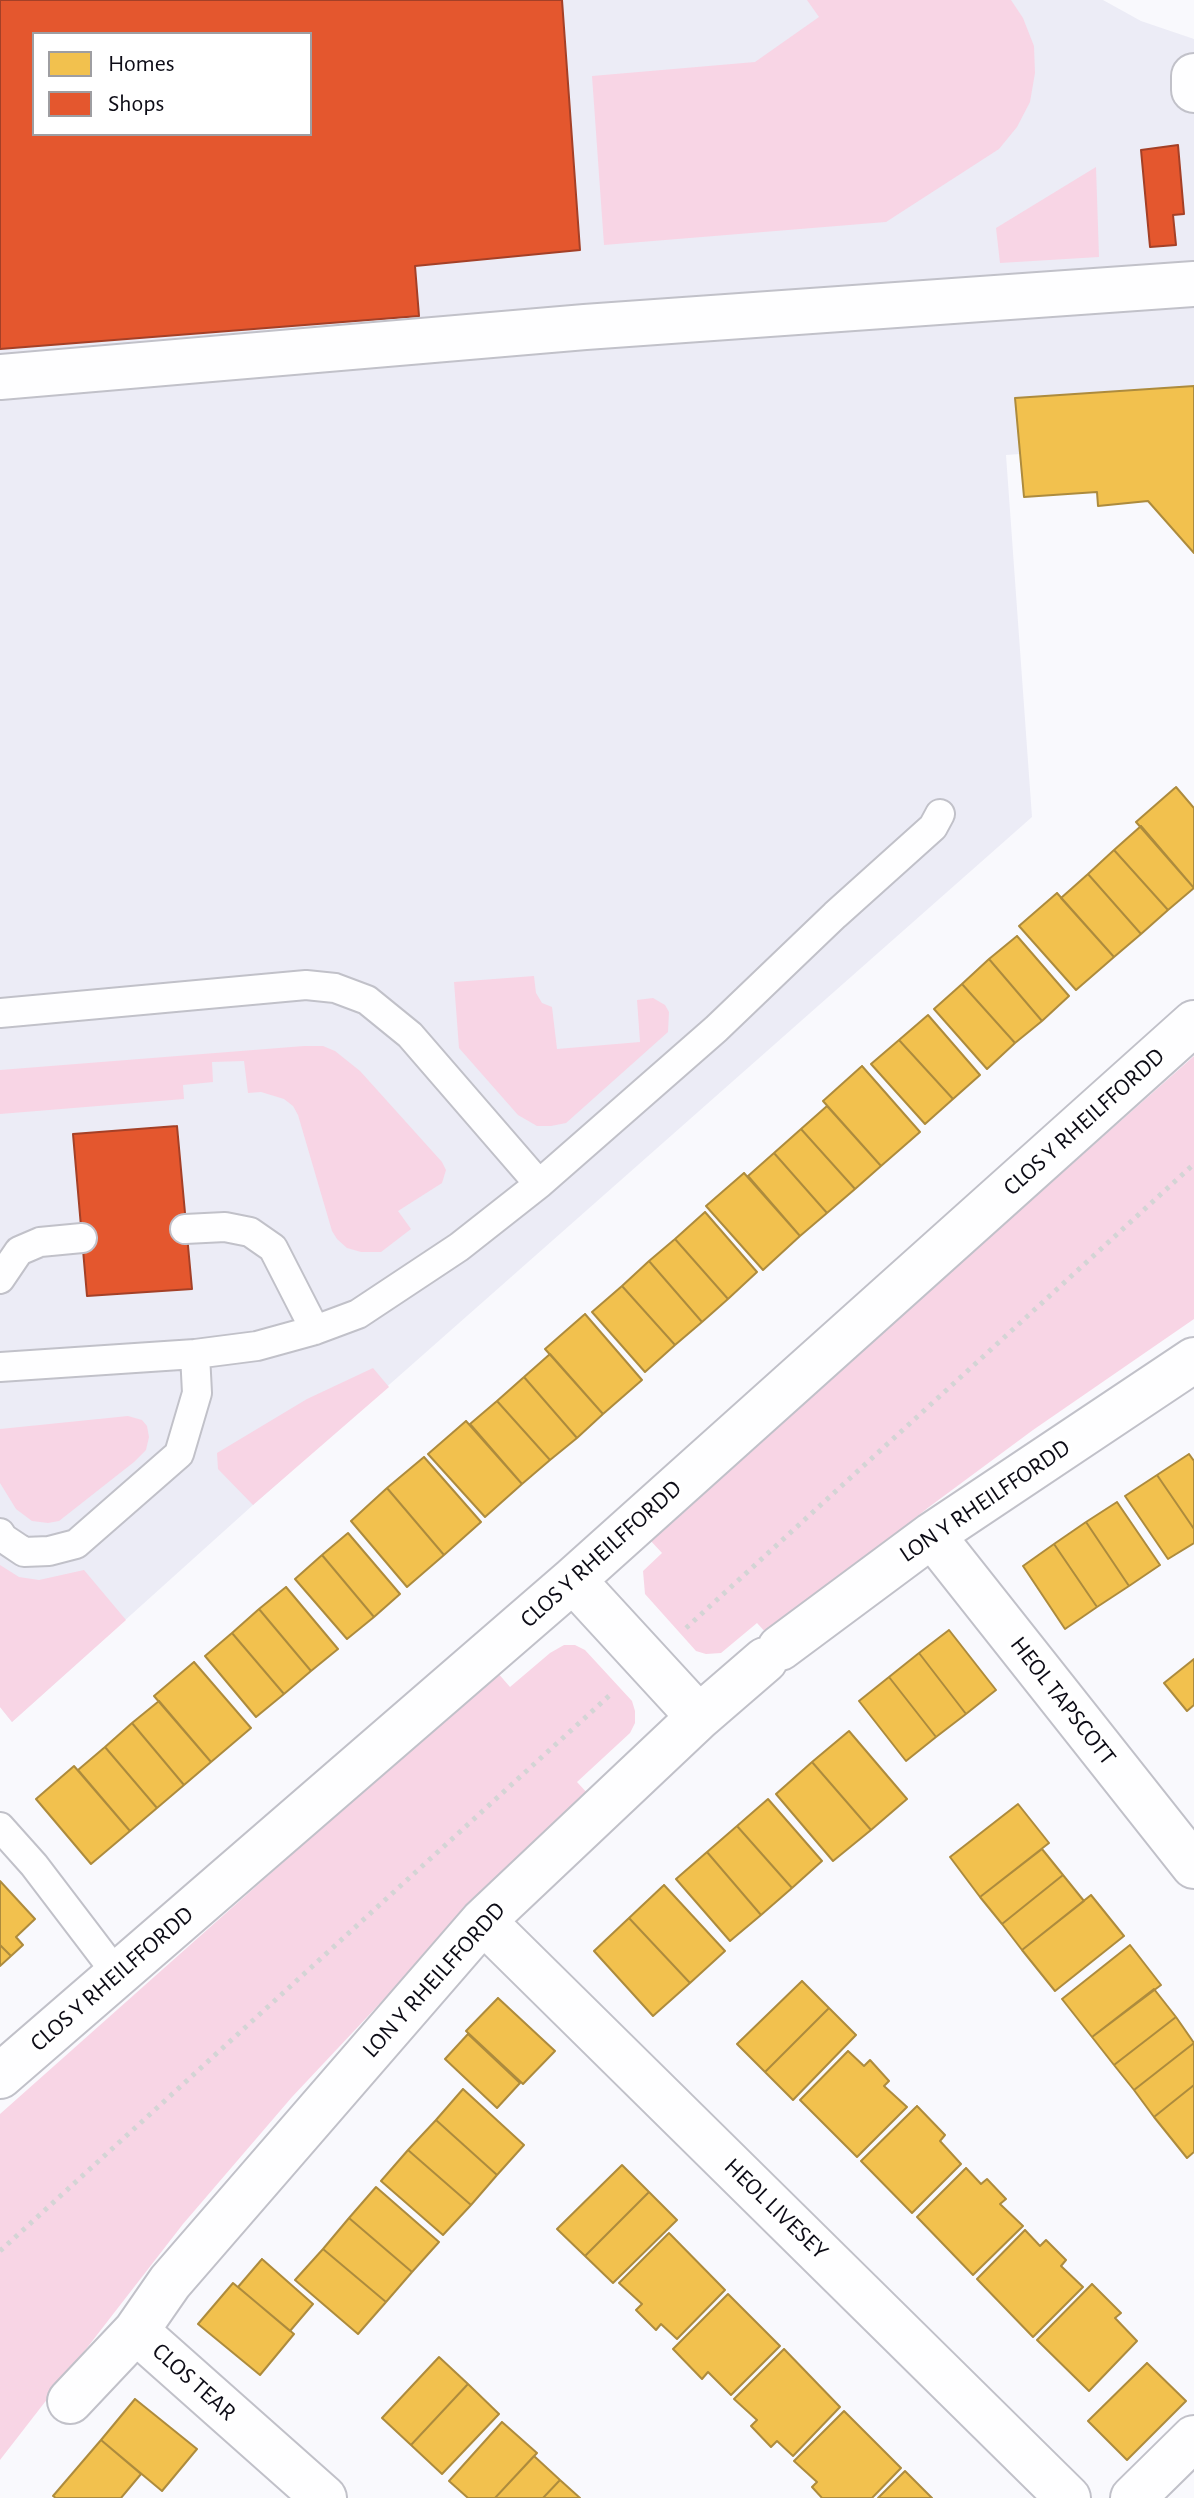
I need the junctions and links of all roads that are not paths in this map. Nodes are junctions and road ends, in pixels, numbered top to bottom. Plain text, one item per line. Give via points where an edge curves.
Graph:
1 (1194, 76) edge
2 (1194, 90) edge
3 (1194, 284) edge
4 (0, 377) edge
5 (940, 814) dead end
6 (0, 1013) edge
7 (1194, 1023) edge
8 (539, 1184) junction
9 (185, 1229) dead end
10 (82, 1238) dead end
11 (0, 1279) edge
12 (315, 1330) junction
13 (195, 1354) junction
14 (1194, 1360) edge
15 (0, 1367) edge
16 (0, 1533) edge
17 (932, 1535) junction
18 (573, 1580) junction
19 (699, 1717) junction
20 (0, 1827) edge
21 (1194, 1866) edge
22 (483, 1921) junction
23 (117, 1974) junction
24 (0, 2076) edge
25 (136, 2331) junction
26 (70, 2401) dead end
27 (1194, 2438) edge
28 (324, 2498) edge
29 (1068, 2498) edge
30 (1133, 2498) edge

1 - 2 street
3 - 4 street via 569,328
5 - 8 lane via 933,827 716,1029
6 - 8 lane via 306,985 335,988 367,1000 410,1035
7 - 18 street, CLOS Y RHEILFFORDD
8 - 12 lane via 399,1289 358,1314
9 - 12 lane via 250,1232 273,1248
10 - 11 lane via 40,1242 19,1251
12 - 13 lane via 257,1346
13 - 15 lane
13 - 16 lane via 197,1393 179,1454 76,1544 24,1552
14 - 17 street, LON Y RHEILFFORDD
17 - 19 street, LON Y RHEILFFORDD via 773,1654
17 - 21 street, HEOL TAPSCOTT
18 - 19 street
18 - 23 street, CLOS Y RHEILFFORDD
19 - 22 street, LON Y RHEILFFORDD
20 - 23 lane
22 - 25 street, LON Y RHEILFFORDD via 170,2282
22 - 29 street, HEOL LIVESEY
23 - 24 street, CLOS Y RHEILFFORDD
25 - 26 street, CLOS TEAR
25 - 28 street, CLOS TEAR
27 - 30 street

